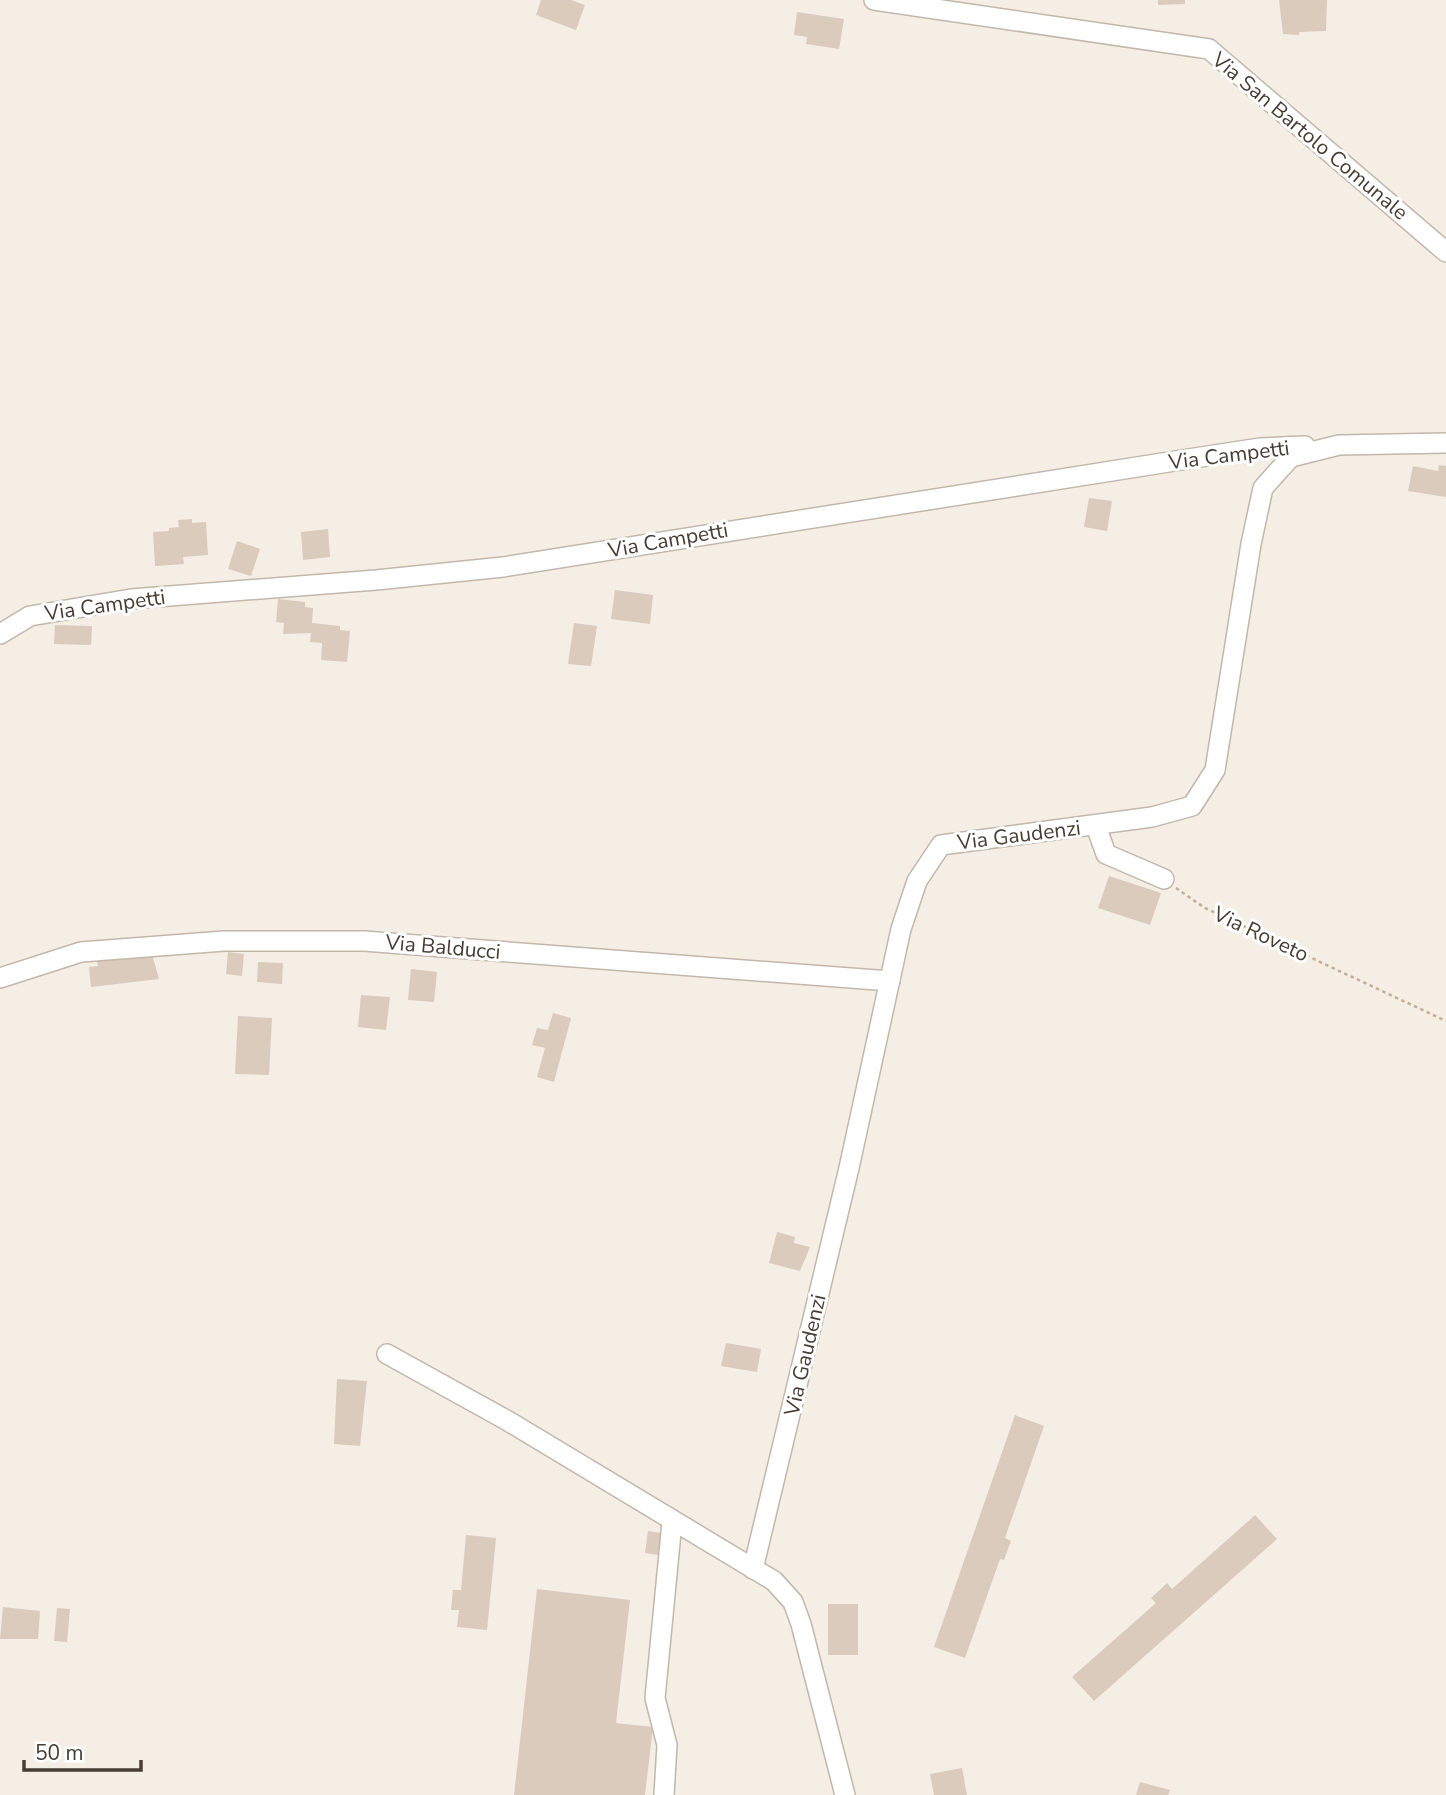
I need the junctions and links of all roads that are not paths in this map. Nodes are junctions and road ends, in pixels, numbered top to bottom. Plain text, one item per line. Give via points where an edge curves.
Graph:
1 (874, 0) edge
2 (1446, 251) edge
3 (1446, 443) edge
4 (1339, 445) junction
5 (0, 634) edge
6 (1096, 825) junction
7 (1164, 879) road end
8 (0, 978) edge
9 (890, 981) junction
10 (387, 1354) dead end
11 (672, 1522) junction
12 (753, 1569) junction
13 (664, 1795) edge
14 (845, 1795) edge

1 - 2 street, Via San Bartolo Comunale via 1209,49
3 - 4 street, Via Gaudenzi
4 - 5 street, Via Campetti via 1236,452 503,567 131,599 30,616
4 - 6 street, Via Gaudenzi via 1291,457 1263,488 1216,770 1192,806
6 - 7 street via 1106,854
6 - 9 street, Via Gaudenzi via 941,845 917,881
8 - 9 street, Via Balducci via 81,952 225,941 364,941
9 - 12 street, Via Gaudenzi
10 - 11 street via 508,1421
11 - 12 street
11 - 13 street via 655,1698 667,1745
12 - 14 street via 774,1581 793,1602

